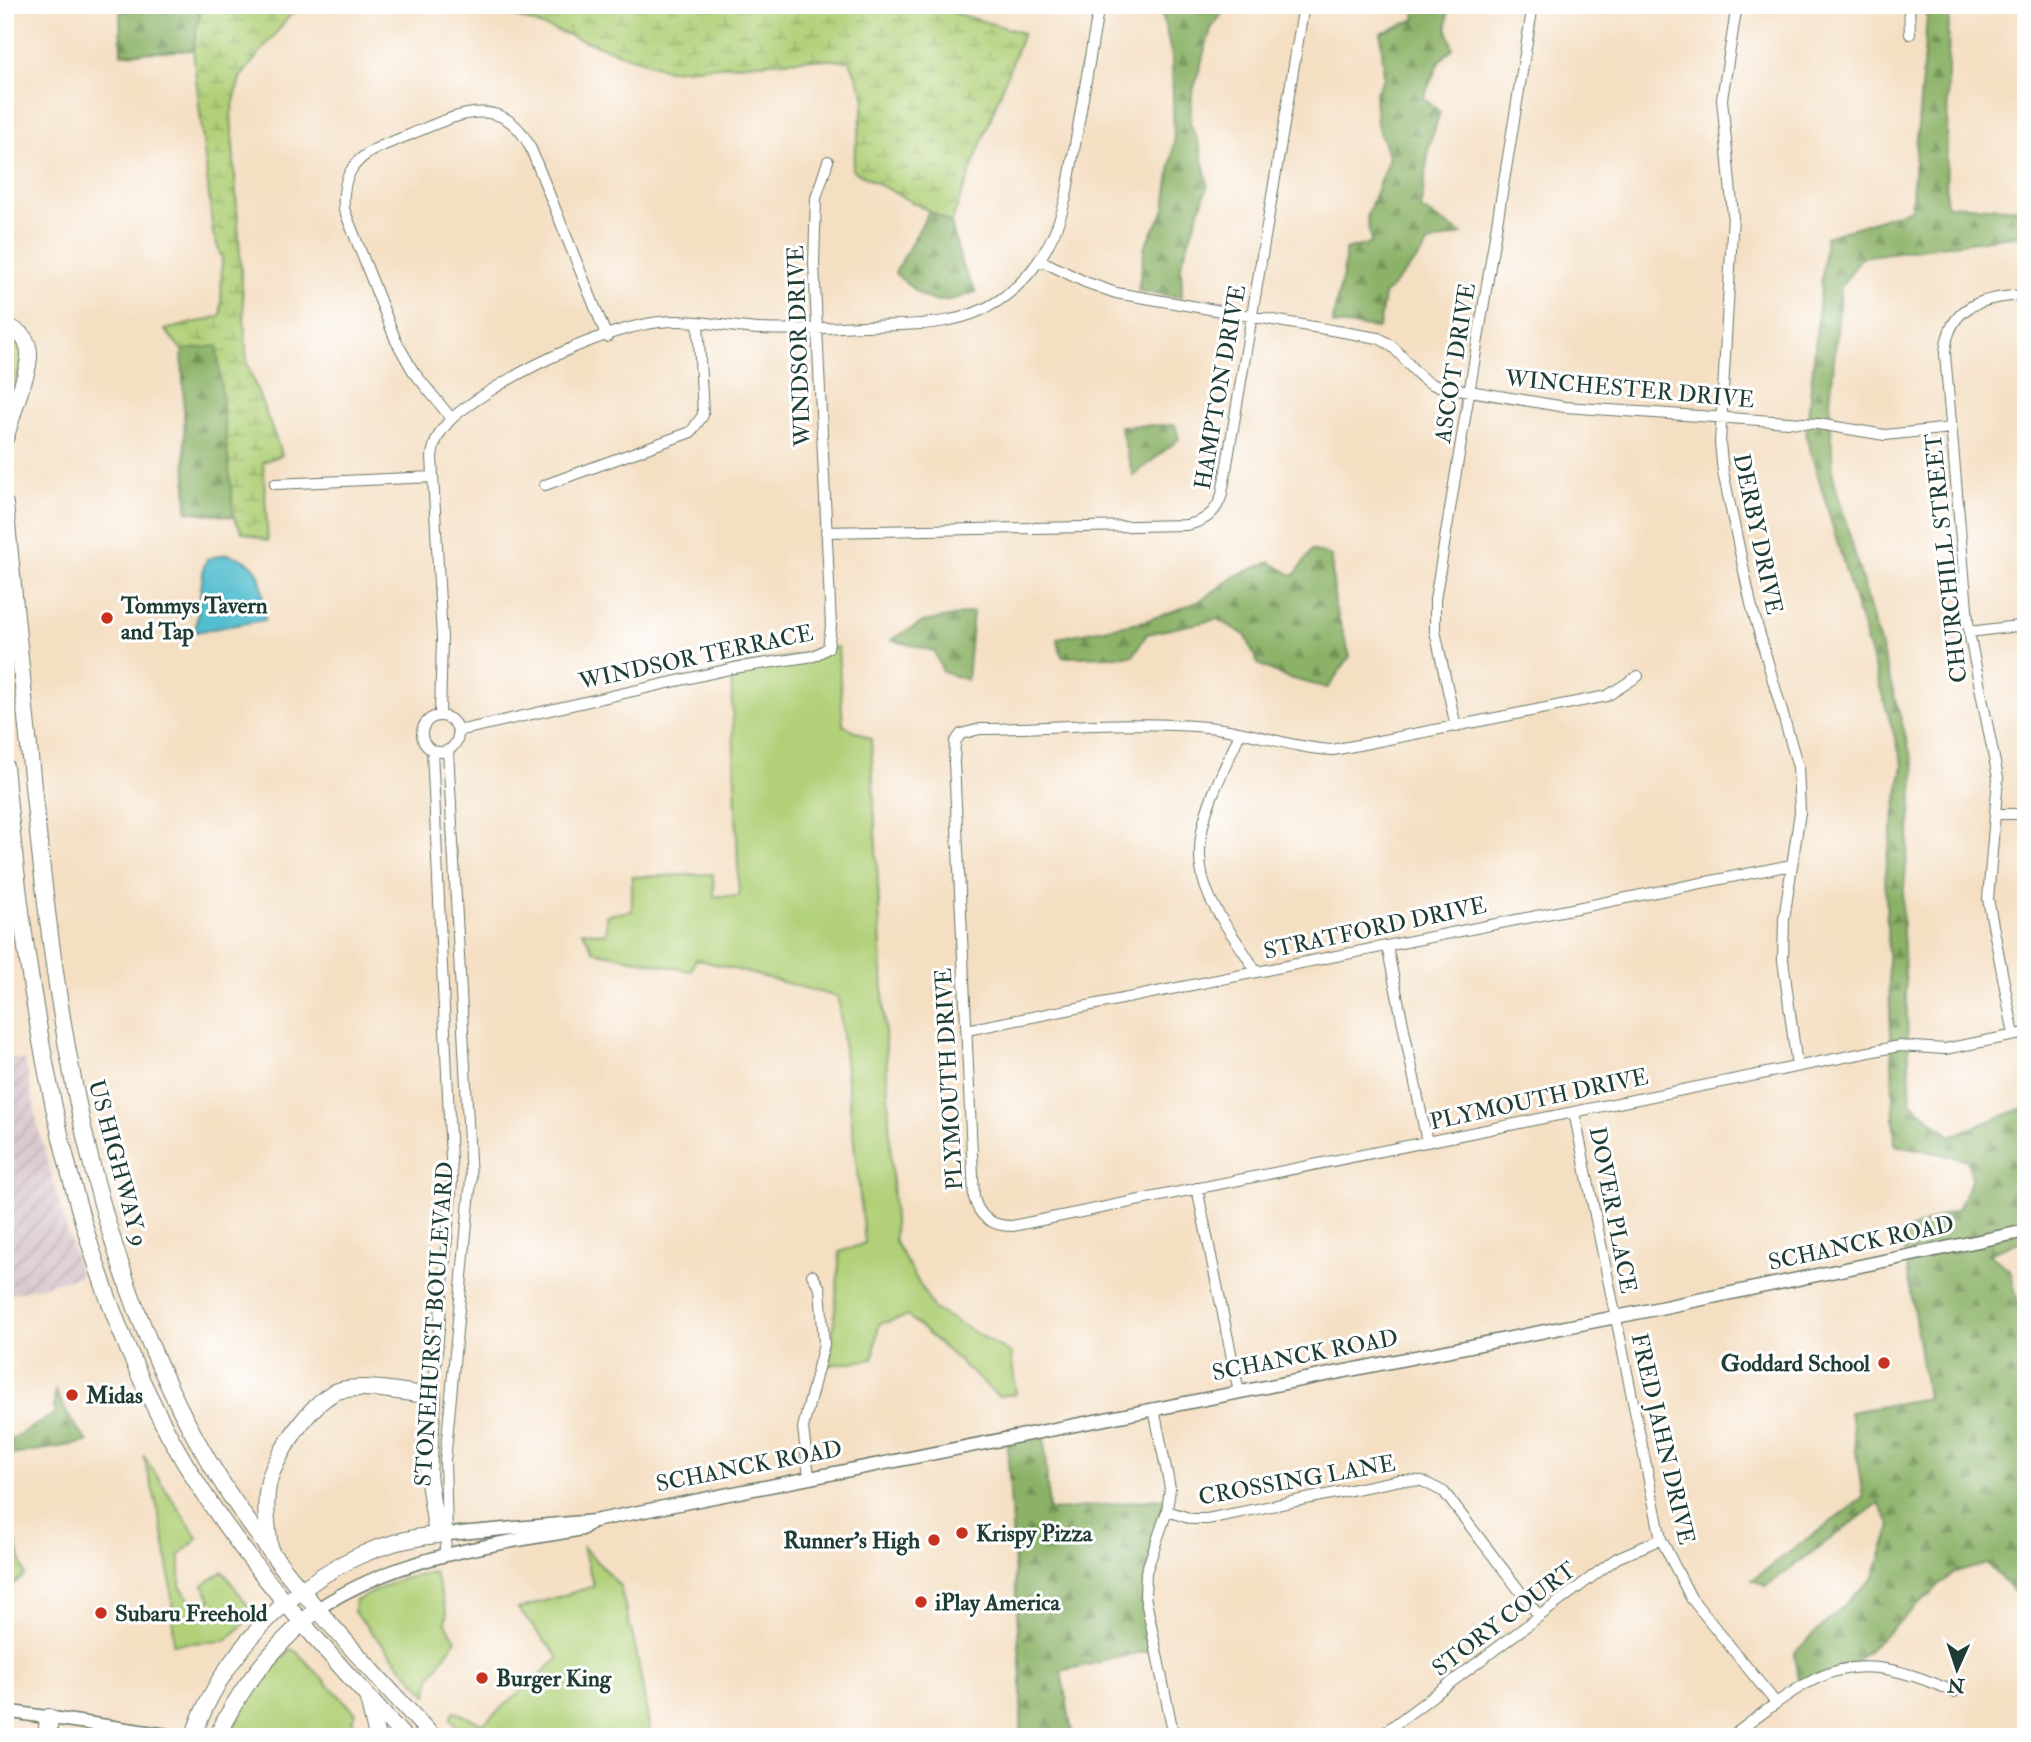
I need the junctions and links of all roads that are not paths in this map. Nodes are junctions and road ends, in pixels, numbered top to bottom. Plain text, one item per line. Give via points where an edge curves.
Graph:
1 (1098, 5) edge
2 (1304, 5) edge
3 (1534, 5) edge
4 (1737, 5) edge
5 (1909, 5) edge
6 (1910, 34) dead end
7 (828, 161) dead end
8 (1042, 261) junction
9 (2026, 295) edge
10 (1252, 316) junction
11 (698, 322) junction
12 (5, 326) edge
13 (816, 328) junction
14 (607, 337) junction
15 (1470, 391) junction
16 (1721, 417) junction
17 (451, 418) junction
18 (1951, 428) junction
19 (5, 439) edge
20 (433, 477) junction
21 (275, 484) dead end
22 (545, 485) dead end
23 (5, 504) edge
24 (826, 532) junction
25 (2026, 625) edge
26 (1969, 632) junction
27 (1638, 676) dead end
28 (440, 715) junction
29 (1455, 727) junction
30 (458, 731) junction
31 (1240, 733) junction
32 (432, 750) junction
33 (447, 750) junction
34 (5, 766) edge
35 (1996, 814) junction
36 (2026, 814) edge
37 (1791, 865) junction
38 (1387, 946) junction
39 (1256, 972) junction
40 (967, 1030) junction
41 (2026, 1033) edge
42 (2014, 1035) junction
43 (1797, 1066) junction
44 (467, 1090) junction
45 (449, 1091) junction
46 (1574, 1112) junction
47 (1427, 1142) junction
48 (1197, 1188) junction
49 (2026, 1231) edge
50 (812, 1275) dead end
51 (1615, 1317) junction
52 (440, 1326) junction
53 (458, 1328) junction
54 (453, 1378) junction
55 (1239, 1392) junction
56 (433, 1396) junction
57 (1154, 1409) junction
58 (809, 1476) junction
59 (1167, 1511) junction
60 (594, 1521) junction
61 (442, 1535) junction
62 (1661, 1539) junction
63 (270, 1550) junction
64 (444, 1555) junction
65 (303, 1590) junction
66 (286, 1604) junction
67 (319, 1608) junction
68 (1539, 1616) junction
69 (302, 1622) junction
70 (1954, 1692) dead end
71 (368, 1697) junction
72 (1776, 1703) junction
73 (5, 1711) edge
74 (50, 1718) junction
75 (47, 1737) edge
76 (181, 1737) edge
77 (192, 1737) edge
78 (217, 1737) edge
79 (377, 1737) edge
80 (404, 1737) edge
81 (433, 1737) edge
82 (1174, 1737) edge
83 (1373, 1737) edge
84 (1731, 1737) edge

1 - 8 street via 1066,197
2 - 10 street, HAMPTON DRIVE
3 - 15 street, ASCOT DRIVE
4 - 16 street, DERBY DRIVE via 1722,99 1733,215
5 - 6 street
7 - 13 street, WINDSOR DRIVE via 816,198
8 - 10 street, WINCHESTER DRIVE via 1116,293
8 - 13 street via 1006,295 955,319
9 - 18 street, CHURCHILL STREET via 1977,302 1952,326 1945,354
10 - 15 street, WINCHESTER DRIVE via 1378,338 1393,345 1423,381
10 - 24 street, HAMPTON DRIVE via 1222,494 1216,509 1202,520 1186,525
11 - 13 street via 758,329
11 - 14 street via 657,322
11 - 22 street via 700,423 691,432
12 - 19 main road via 26,341 31,357
13 - 24 street, WINDSOR DRIVE
14 - 17 street via 508,380
14 - 17 street via 531,149 514,125 495,114 468,111 374,149 350,172 344,209 406,360
15 - 16 street, WINCHESTER DRIVE via 1565,407
15 - 29 street, ASCOT DRIVE via 1434,611
16 - 18 street, WINCHESTER DRIVE via 1818,424 1885,435
16 - 37 street, DERBY DRIVE via 1723,472 1748,591 1798,767 1800,812
17 - 20 street via 436,437
18 - 26 street, CHURCHILL STREET
20 - 21 street
20 - 28 street via 442,638
23 - 63 main road, US HIGHWAY 9 via 51,955 91,1161 127,1284 158,1365 208,1460
24 - 30 street, WINDSOR TERRACE via 831,637 823,653 734,668
25 - 26 street
26 - 35 street, CHURCHILL STREET via 1997,765
27 - 29 street, PLYMOUTH DRIVE via 1607,696
28 - 30 street via 450,718
28 - 32 street, STONEHURST BOULEVARD via 428,719 422,730 424,742
29 - 31 street, PLYMOUTH DRIVE via 1333,750
30 - 33 street via 456,742
31 - 39 street via 1204,816 1199,856 1210,899
31 - 40 street, PLYMOUTH DRIVE via 1173,725 981,729 961,734 954,762
32 - 33 street
32 - 45 street, STONEHURST BOULEVARD
33 - 44 street, STONEHURST BOULEVARD
34 - 66 main road, US HIGHWAY 9 via 16,883 42,1037 63,1139 99,1268 131,1356 169,1435 233,1537
35 - 36 street
35 - 42 street, CHURCHILL STREET via 1988,899
37 - 38 street, STRATFORD DRIVE
37 - 43 street, DERBY DRIVE via 1783,960
38 - 39 street, STRATFORD DRIVE
38 - 47 street
39 - 40 street, STRATFORD DRIVE
40 - 48 street, PLYMOUTH DRIVE via 974,1197 980,1213 991,1222 1012,1226
41 - 42 street, PLYMOUTH DRIVE
42 - 43 street, PLYMOUTH DRIVE via 1945,1049 1899,1046
43 - 46 street, PLYMOUTH DRIVE
44 - 45 street
44 - 53 street, STONEHURST BOULEVARD via 471,1179
45 - 52 street, STONEHURST BOULEVARD via 451,1203
46 - 47 street, PLYMOUTH DRIVE
46 - 51 street, DOVER PLACE
47 - 48 street, PLYMOUTH DRIVE
48 - 55 street
49 - 51 street, SCHANCK ROAD
50 - 58 street via 820,1288 824,1344 803,1428
51 - 55 street, SCHANCK ROAD
51 - 62 street, FRED JAHN DRIVE
52 - 53 street
52 - 56 street, STONEHURST BOULEVARD
53 - 54 street, STONEHURST BOULEVARD
54 - 56 street
54 - 61 street, STONEHURST BOULEVARD
55 - 57 street, SCHANCK ROAD
56 - 61 main road, STONEHURST BOULEVARD via 428,1475
56 - 63 main road via 344,1389 315,1406 269,1479
57 - 58 street, SCHANCK ROAD
57 - 59 street via 1170,1488
58 - 60 street, SCHANCK ROAD
59 - 68 street, CROSSING LANE via 1207,1519 1400,1480 1422,1481 1450,1499
59 - 82 street via 1146,1572 1145,1596
60 - 61 street, SCHANCK ROAD
60 - 64 street, SCHANCK ROAD via 582,1529
61 - 64 street, STONEHURST BOULEVARD
61 - 65 main road, SCHANCK ROAD via 380,1548
62 - 68 street, STORY COURT via 1617,1558
62 - 72 street, FRED JAHN DRIVE via 1691,1598
63 - 65 main road, US HIGHWAY 9
64 - 67 street, SCHANCK ROAD via 379,1575
65 - 66 main road, SCHANCK ROAD
65 - 67 main road, US HIGHWAY 9
66 - 69 main road, US HIGHWAY 9
66 - 77 main road, SCHANCK ROAD via 226,1671
67 - 69 main road
67 - 81 main road, US HIGHWAY 9
68 - 83 street, STORY COURT
69 - 71 main road, US HIGHWAY 9
69 - 78 main road via 254,1672
70 - 72 street via 1913,1673 1860,1665 1830,1672
71 - 79 main road
71 - 80 main road, US HIGHWAY 9
72 - 84 street
73 - 74 street
74 - 75 highway
74 - 76 street

